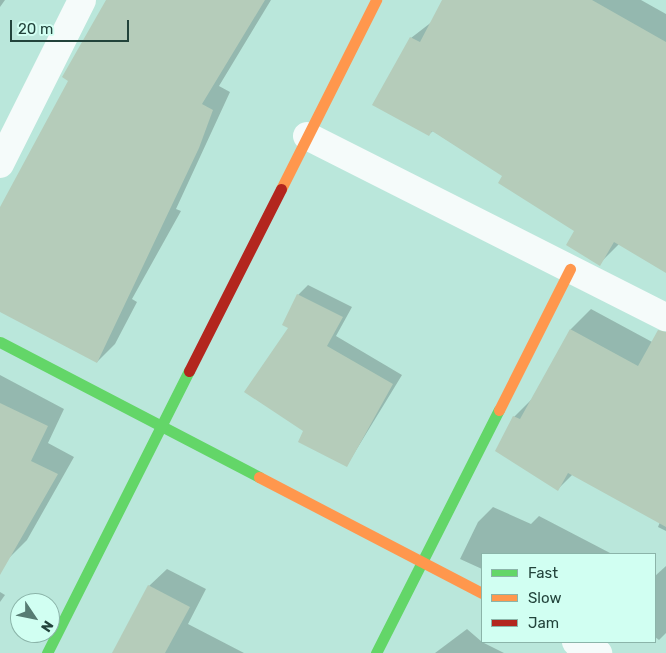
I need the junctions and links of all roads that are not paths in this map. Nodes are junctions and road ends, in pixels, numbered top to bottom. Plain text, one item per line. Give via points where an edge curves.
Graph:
1 (82, 0) edge
2 (376, 0) edge
3 (307, 136) junction
4 (0, 164) edge
5 (570, 269) junction
6 (666, 317) edge
7 (0, 342) edge
8 (162, 425) junction
9 (422, 561) junction
10 (481, 592) edge
11 (578, 643) edge
12 (47, 653) edge
13 (376, 653) edge
14 (598, 653) edge

1 - 4 street
2 - 3 street
3 - 5 street
3 - 8 street
5 - 6 street
5 - 9 street
7 - 8 street
8 - 9 street
8 - 12 street
9 - 10 street
9 - 13 street
11 - 14 street

